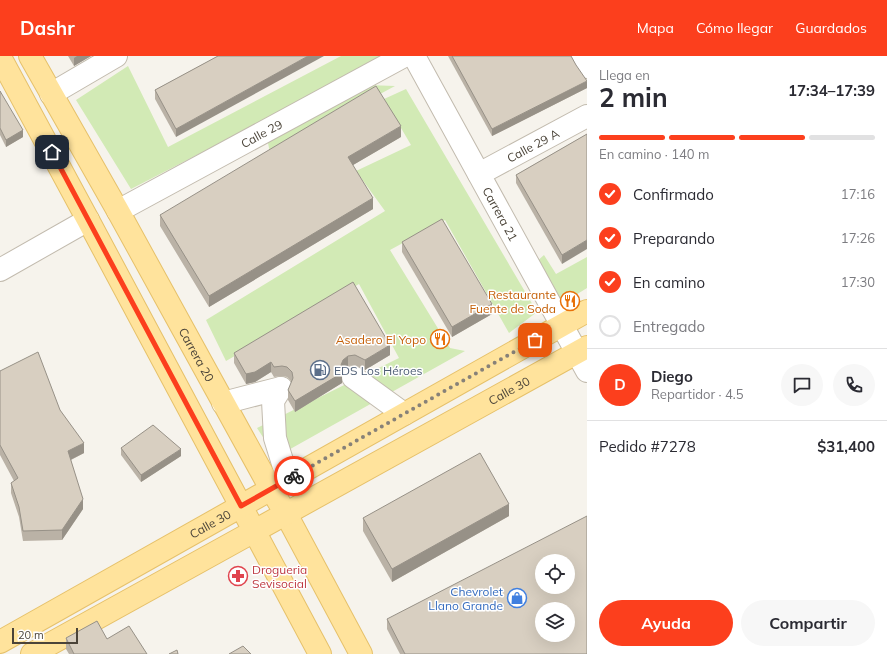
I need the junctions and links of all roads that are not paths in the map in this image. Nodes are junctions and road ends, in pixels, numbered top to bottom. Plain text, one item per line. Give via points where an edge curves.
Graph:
1 (30, 56) edge
2 (116, 56) edge
3 (404, 56) edge
4 (414, 56) edge
5 (581, 56) edge
6 (0, 58) edge
7 (587, 67) edge
8 (51, 94) junction
9 (587, 116) edge
10 (479, 174) junction
11 (118, 211) junction
12 (88, 220) junction
13 (0, 270) edge
14 (587, 311) edge
15 (562, 325) junction
16 (584, 357) edge
17 (353, 377) dead end
18 (223, 403) junction
19 (404, 414) junction
20 (279, 484) junction
21 (241, 506) junction
22 (286, 514) junction
23 (254, 532) junction
24 (0, 642) edge
25 (32, 654) edge
26 (320, 654) edge
27 (361, 654) edge

1 - 8 main road, Carrera 20
2 - 8 street
3 - 11 street, Calle 29
4 - 10 street, Carrera 21
5 - 7 street
6 - 12 main road
8 - 11 main road, Carrera 20
9 - 10 street, Calle 29 A
10 - 15 street, Carrera 21
11 - 18 main road, Carrera 20
12 - 13 street
12 - 21 main road
14 - 15 main road, Calle 30
15 - 16 street, Carrera 21
15 - 19 main road, Calle 30
16 - 22 main road, Calle 30
17 - 19 street
18 - 20 main road, Carrera 20
18 - 20 street via 281,388 273,401
19 - 20 main road, Calle 30
20 - 21 main road, Calle 30
20 - 22 main road, Carrera 20
21 - 23 main road
21 - 24 main road, Calle 30
22 - 23 main road, Calle 30
22 - 27 main road, Carrera 20
23 - 25 main road, Calle 30
23 - 26 main road

